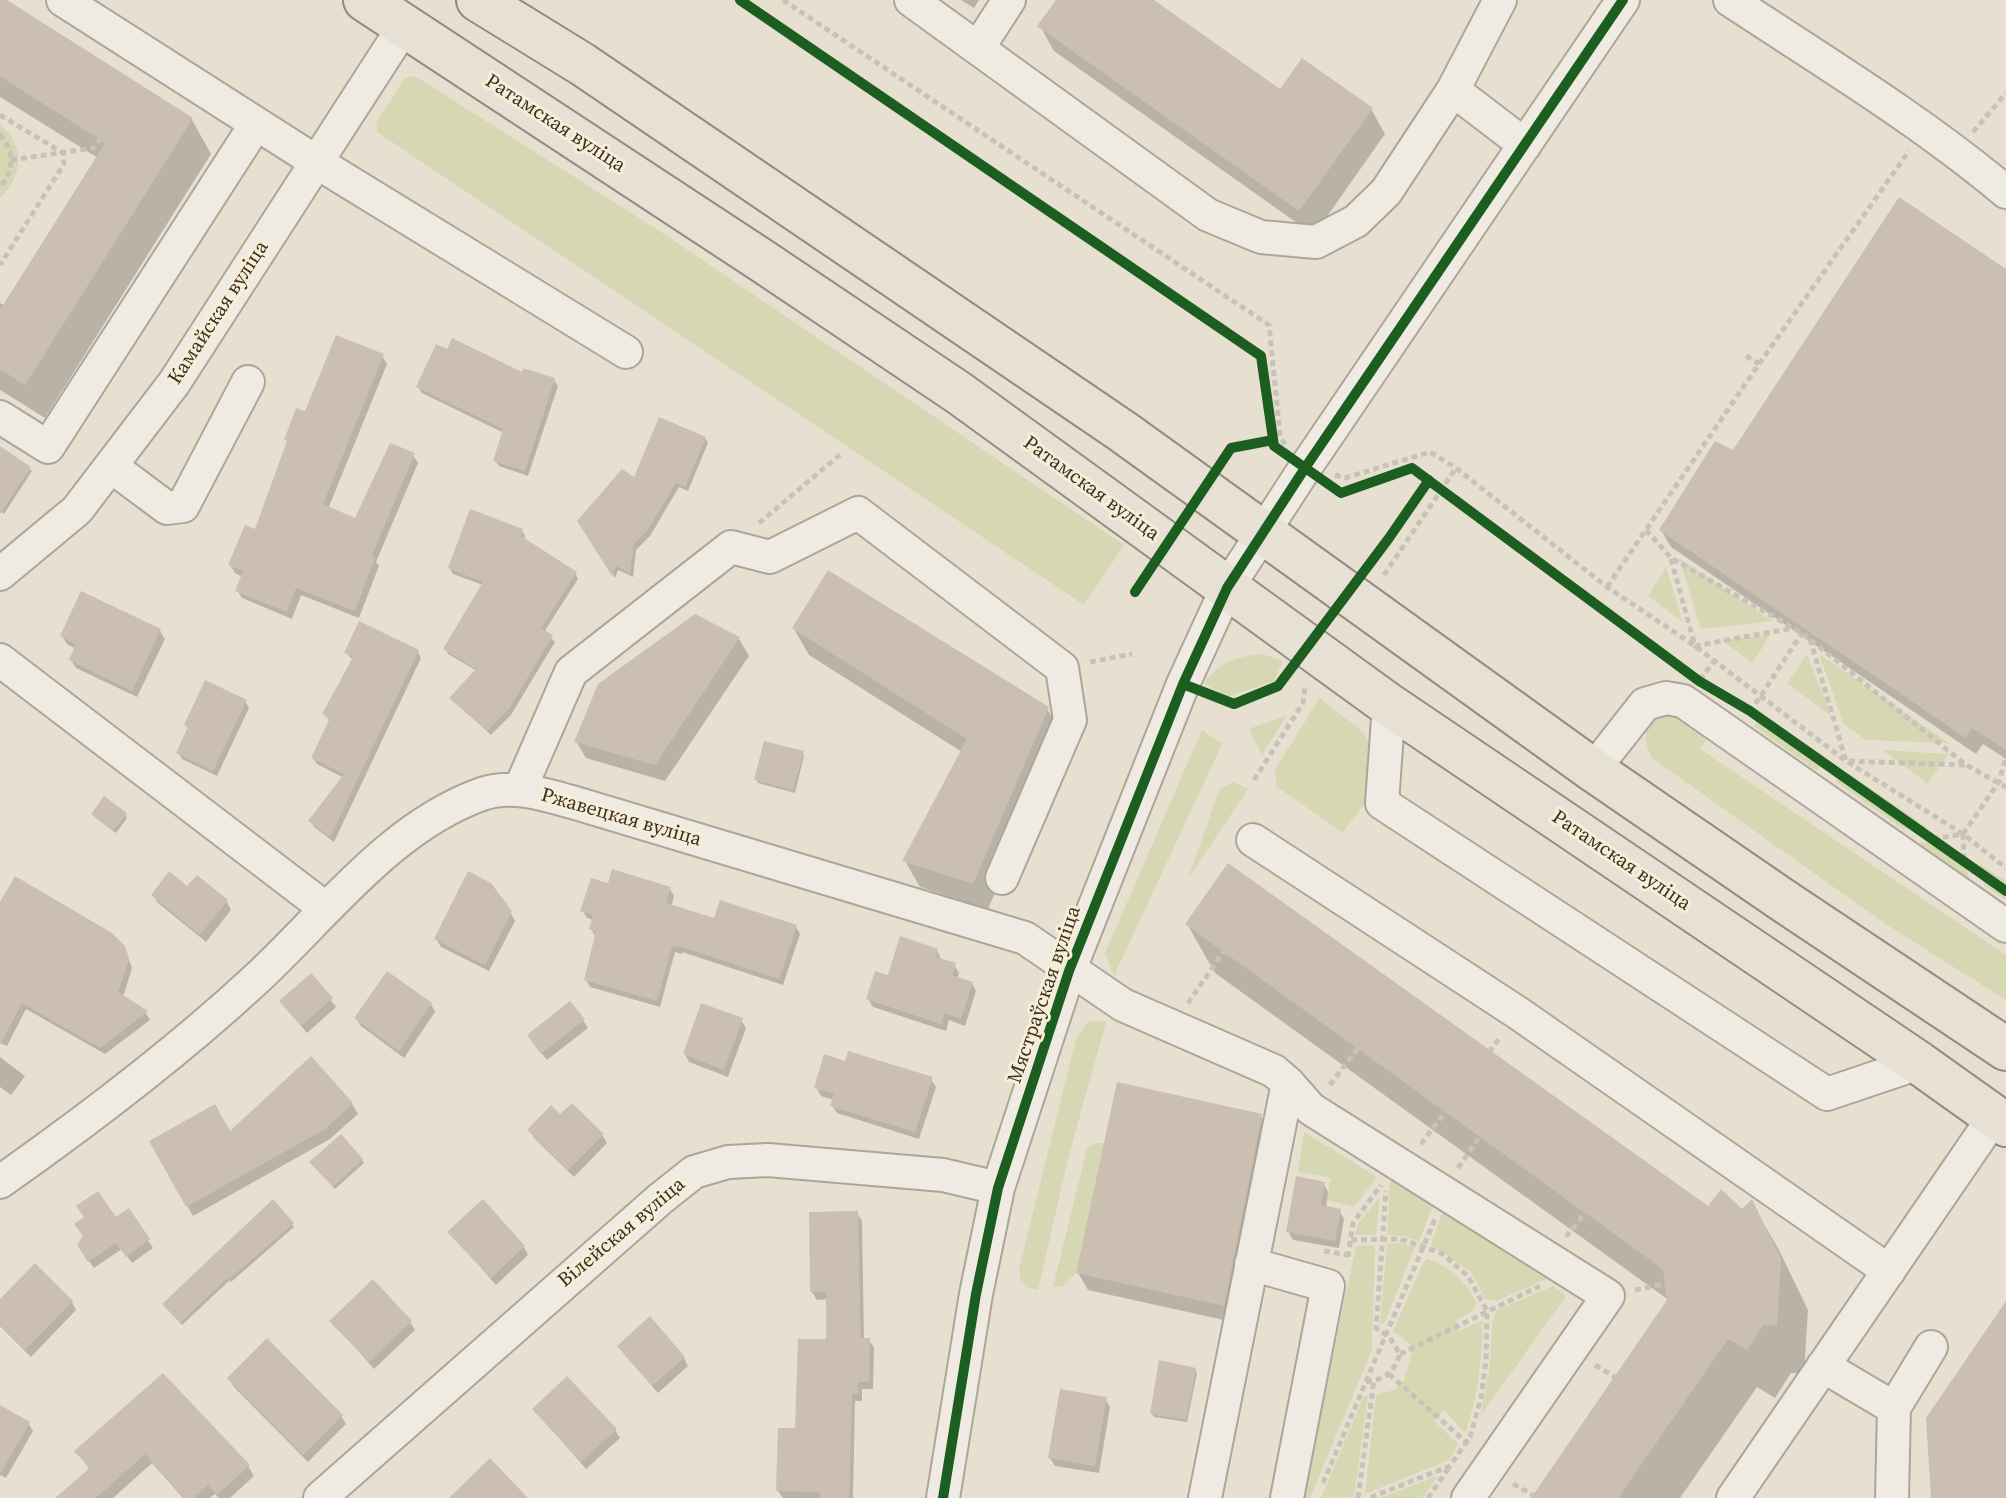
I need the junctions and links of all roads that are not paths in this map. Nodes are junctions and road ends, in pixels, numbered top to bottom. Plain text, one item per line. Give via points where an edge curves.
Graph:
1 (63, 0) edge
2 (365, 0) edge
3 (478, 0) edge
4 (911, 0) edge
5 (1009, 0) edge
6 (1500, 0) edge
7 (1623, 0) edge
8 (1730, 0) edge
9 (405, 25) junction
10 (978, 48) junction
11 (1453, 90) junction
12 (256, 124) junction
13 (1525, 145) junction
14 (318, 163) junction
15 (2006, 192) edge
16 (626, 352) dead end
17 (248, 382) dead end
18 (0, 417) edge
19 (112, 467) junction
20 (1265, 533) junction
21 (0, 574) edge
22 (1227, 588) junction
23 (0, 660) edge
24 (1389, 705) junction
25 (1593, 770) junction
26 (520, 789) junction
27 (1253, 840) dead end
28 (1002, 878) dead end
29 (325, 908) junction
30 (2006, 926) edge
31 (1069, 971) junction
32 (2006, 1049) edge
33 (1919, 1063) junction
34 (1288, 1083) junction
35 (2000, 1121) edge
36 (0, 1182) edge
37 (998, 1188) junction
38 (1251, 1264) junction
39 (1889, 1271) junction
40 (1931, 1347) dead end
41 (1823, 1366) junction
42 (1894, 1408) junction
43 (320, 1498) edge
44 (943, 1498) edge
45 (1205, 1498) edge
46 (1287, 1498) edge
47 (1468, 1498) edge
48 (1733, 1498) edge
49 (1892, 1498) edge

1 - 12 street
2 - 9 main road, Ратамская вуліца
3 - 20 main road via 582,64
4 - 10 street
5 - 10 street
6 - 11 street
7 - 13 street, Мястраўская вуліца
8 - 15 street via 1956,151
9 - 14 street, Камайская вуліца
9 - 22 main road, Ратамская вуліца via 959,393
10 - 11 street via 1208,215 1261,237 1316,242 1356,221 1386,192
11 - 13 street
12 - 14 street
12 - 18 street via 48,447
13 - 20 street, Мястраўская вуліца
14 - 16 street
14 - 19 street, Камайская вуліца via 174,383
17 - 19 street via 183,506 167,508
19 - 21 street, Камайская вуліца via 77,510
20 - 22 street, Мястраўская вуліца
20 - 25 main road
22 - 24 main road, Ратамская вуліца
22 - 31 street, Мястраўская вуліца via 1183,684
23 - 29 street
24 - 33 main road, Ратамская вуліца
24 - 33 street via 1382,803 1827,1094
25 - 30 street via 1645,704 1666,698 1683,701
25 - 32 main road
26 - 28 street via 571,672 731,547 770,557 858,513 1062,668 1070,720
26 - 29 street, Ржавецкая вуліца via 486,793 451,807
26 - 31 street, Ржавецкая вуліца via 1025,938
27 - 39 street via 1518,1013
29 - 36 street, Ржавецкая вуліца via 254,981 161,1061
31 - 34 street, Ржавецкая вуліца via 1123,1005 1274,1071
31 - 37 street, Мястраўская вуліца
33 - 35 main road, Ратамская вуліца
34 - 38 street
34 - 47 street, Ржавецкая вуліца via 1311,1109 1440,1205 1608,1296
35 - 39 street
37 - 43 street, Вілейская вуліца via 943,1175 768,1160 728,1162 694,1172
37 - 44 street, Мястраўская вуліца
38 - 45 street
38 - 46 street via 1328,1286
39 - 41 street
40 - 42 street
41 - 42 street
41 - 48 street
42 - 49 street

